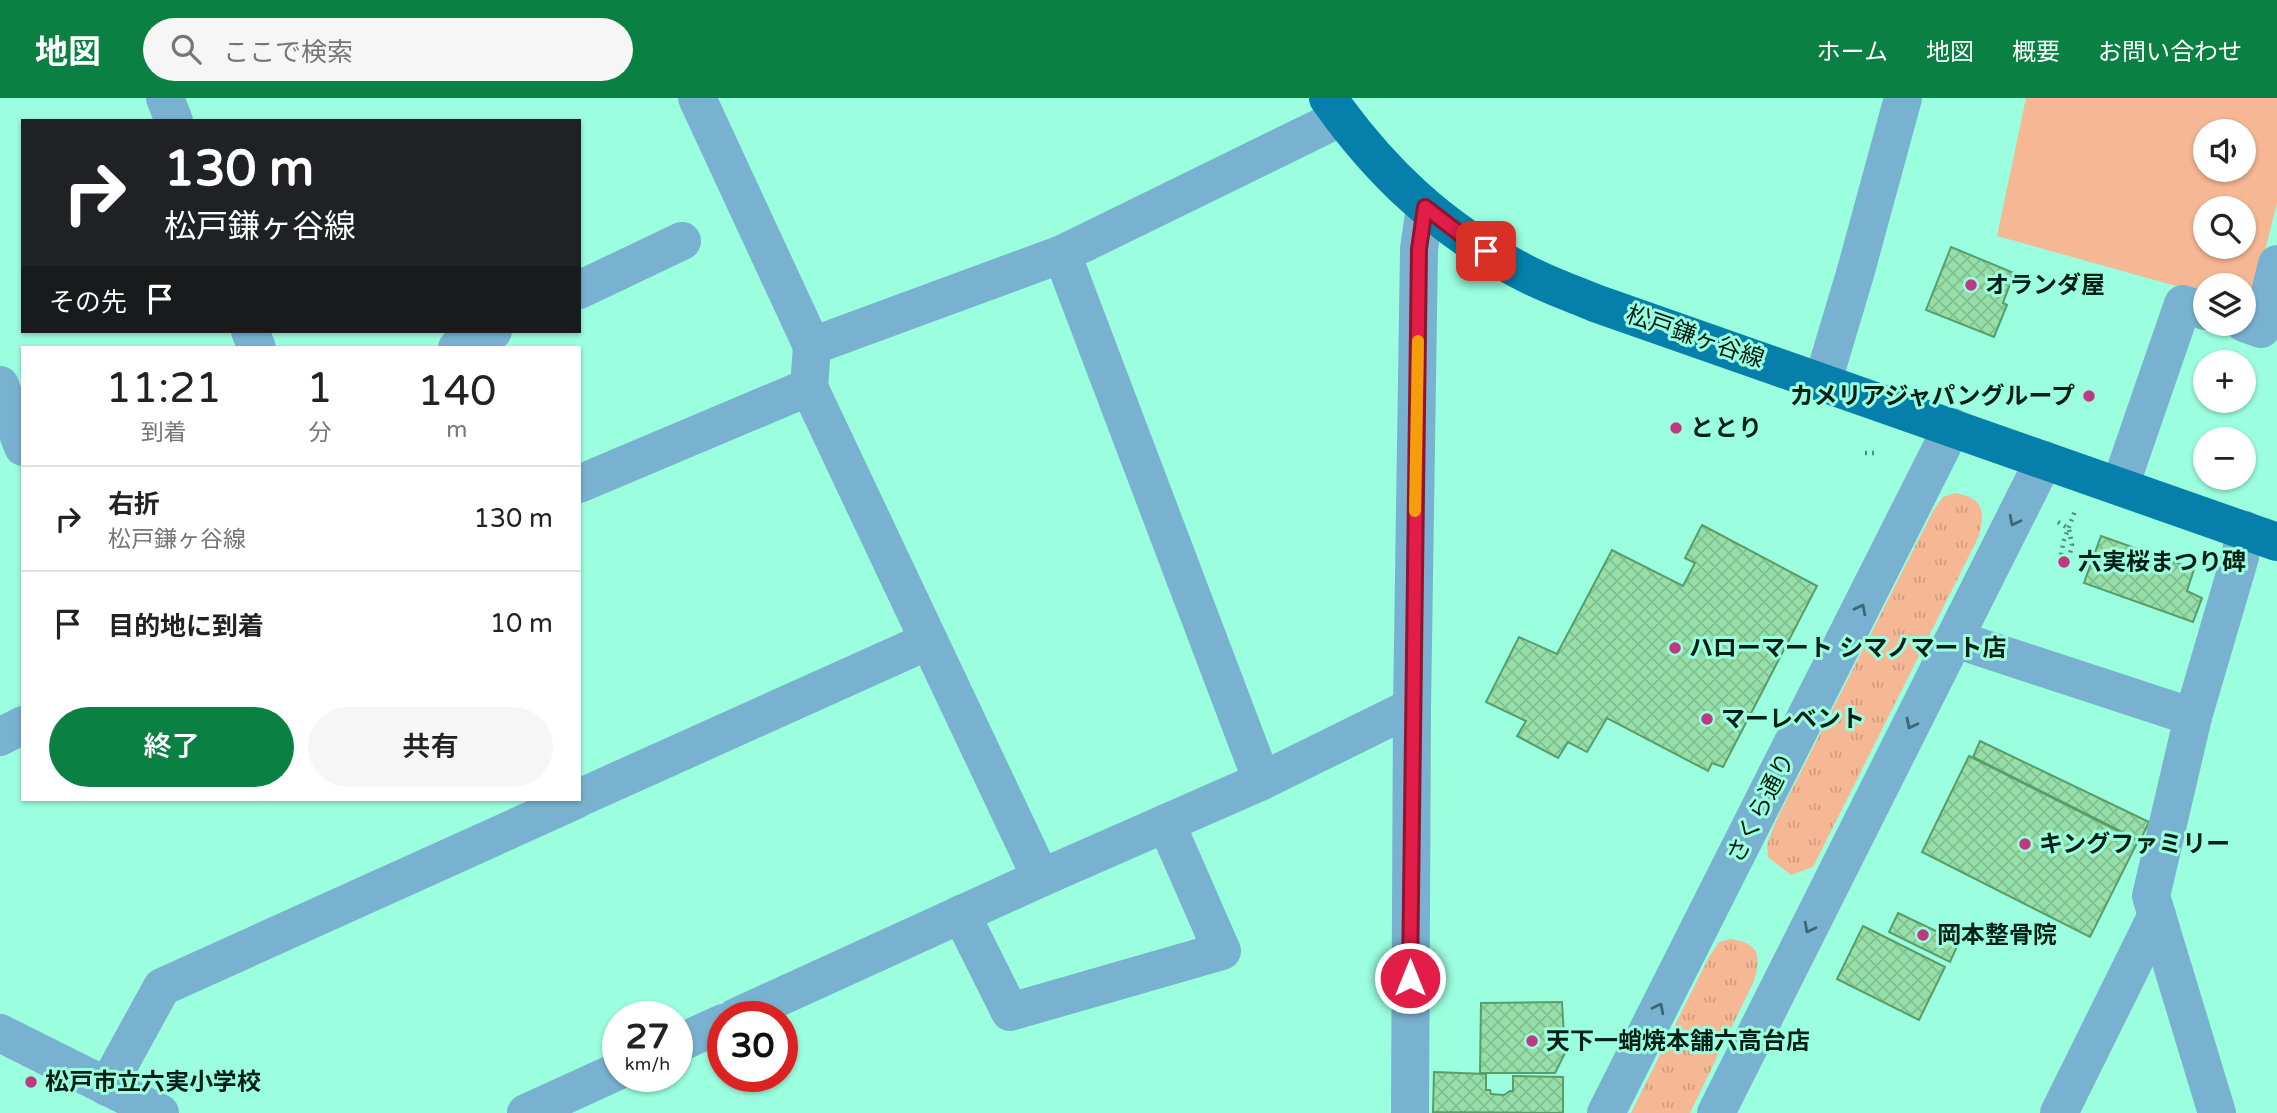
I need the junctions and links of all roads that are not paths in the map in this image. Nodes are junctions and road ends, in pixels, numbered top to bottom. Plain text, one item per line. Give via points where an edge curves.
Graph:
1 (165, 98) edge
2 (697, 98) edge
3 (1903, 98) edge
4 (1335, 107) edge
5 (173, 119) edge
6 (1425, 207) junction
7 (682, 241) dead end
8 (1062, 254) junction
9 (2277, 264) edge
10 (581, 289) edge
11 (2193, 307) edge
12 (2256, 327) edge
13 (490, 333) edge
14 (461, 346) edge
15 (812, 346) junction
16 (1823, 381) junction
17 (0, 385) edge
18 (809, 387) junction
19 (1952, 427) junction
20 (21, 442) edge
21 (2044, 460) junction
22 (581, 483) edge
23 (2120, 486) junction
24 (2261, 536) edge
25 (1955, 639) junction
26 (928, 641) junction
27 (1412, 707) junction
28 (2193, 717) junction
29 (21, 726) edge
30 (0, 737) edge
31 (1262, 781) junction
32 (581, 798) edge
33 (574, 801) edge
34 (1166, 823) junction
35 (1041, 878) junction
36 (961, 914) junction
37 (2157, 915) junction
38 (771, 1001) edge
39 (0, 1033) edge
40 (602, 1078) edge
41 (107, 1087) junction
42 (160, 1113) edge
43 (526, 1113) edge
44 (1410, 1113) edge
45 (1606, 1113) edge
46 (1716, 1113) edge
47 (2059, 1113) edge
48 (2217, 1113) edge

1 - 5 street
2 - 15 street
3 - 16 street
4 - 6 main road, 松戸鎌ヶ谷線 via 1382,167
4 - 8 street
6 - 16 main road, 松戸鎌ヶ谷線 via 1468,240 1523,272 1595,303
6 - 27 street via 1419,249
7 - 10 street
8 - 15 street
8 - 31 street
9 - 12 street via 2261,328
11 - 23 street via 2183,304
13 - 14 street
15 - 18 street
16 - 19 main road, 松戸鎌ヶ谷線
17 - 20 street
18 - 22 street
18 - 26 street
19 - 21 main road, 松戸鎌ヶ谷線
45 -> 19 street, さくら通り
21 - 23 main road, 松戸鎌ヶ谷線
21 -> 25 street
23 - 24 main road, 松戸鎌ヶ谷線
24 - 28 street via 2240,557
25 - 28 street
25 -> 46 street
26 - 32 street
26 - 35 street
27 - 31 street
27 - 44 street
28 - 37 street via 2151,896
29 - 30 street
31 - 34 street
33 - 41 street via 162,986
34 - 35 street
34 - 36 street via 1222,951 1010,1012
35 - 36 street
36 - 38 street
37 - 47 street
37 - 48 street
39 - 41 street
40 - 43 street
41 - 42 street

